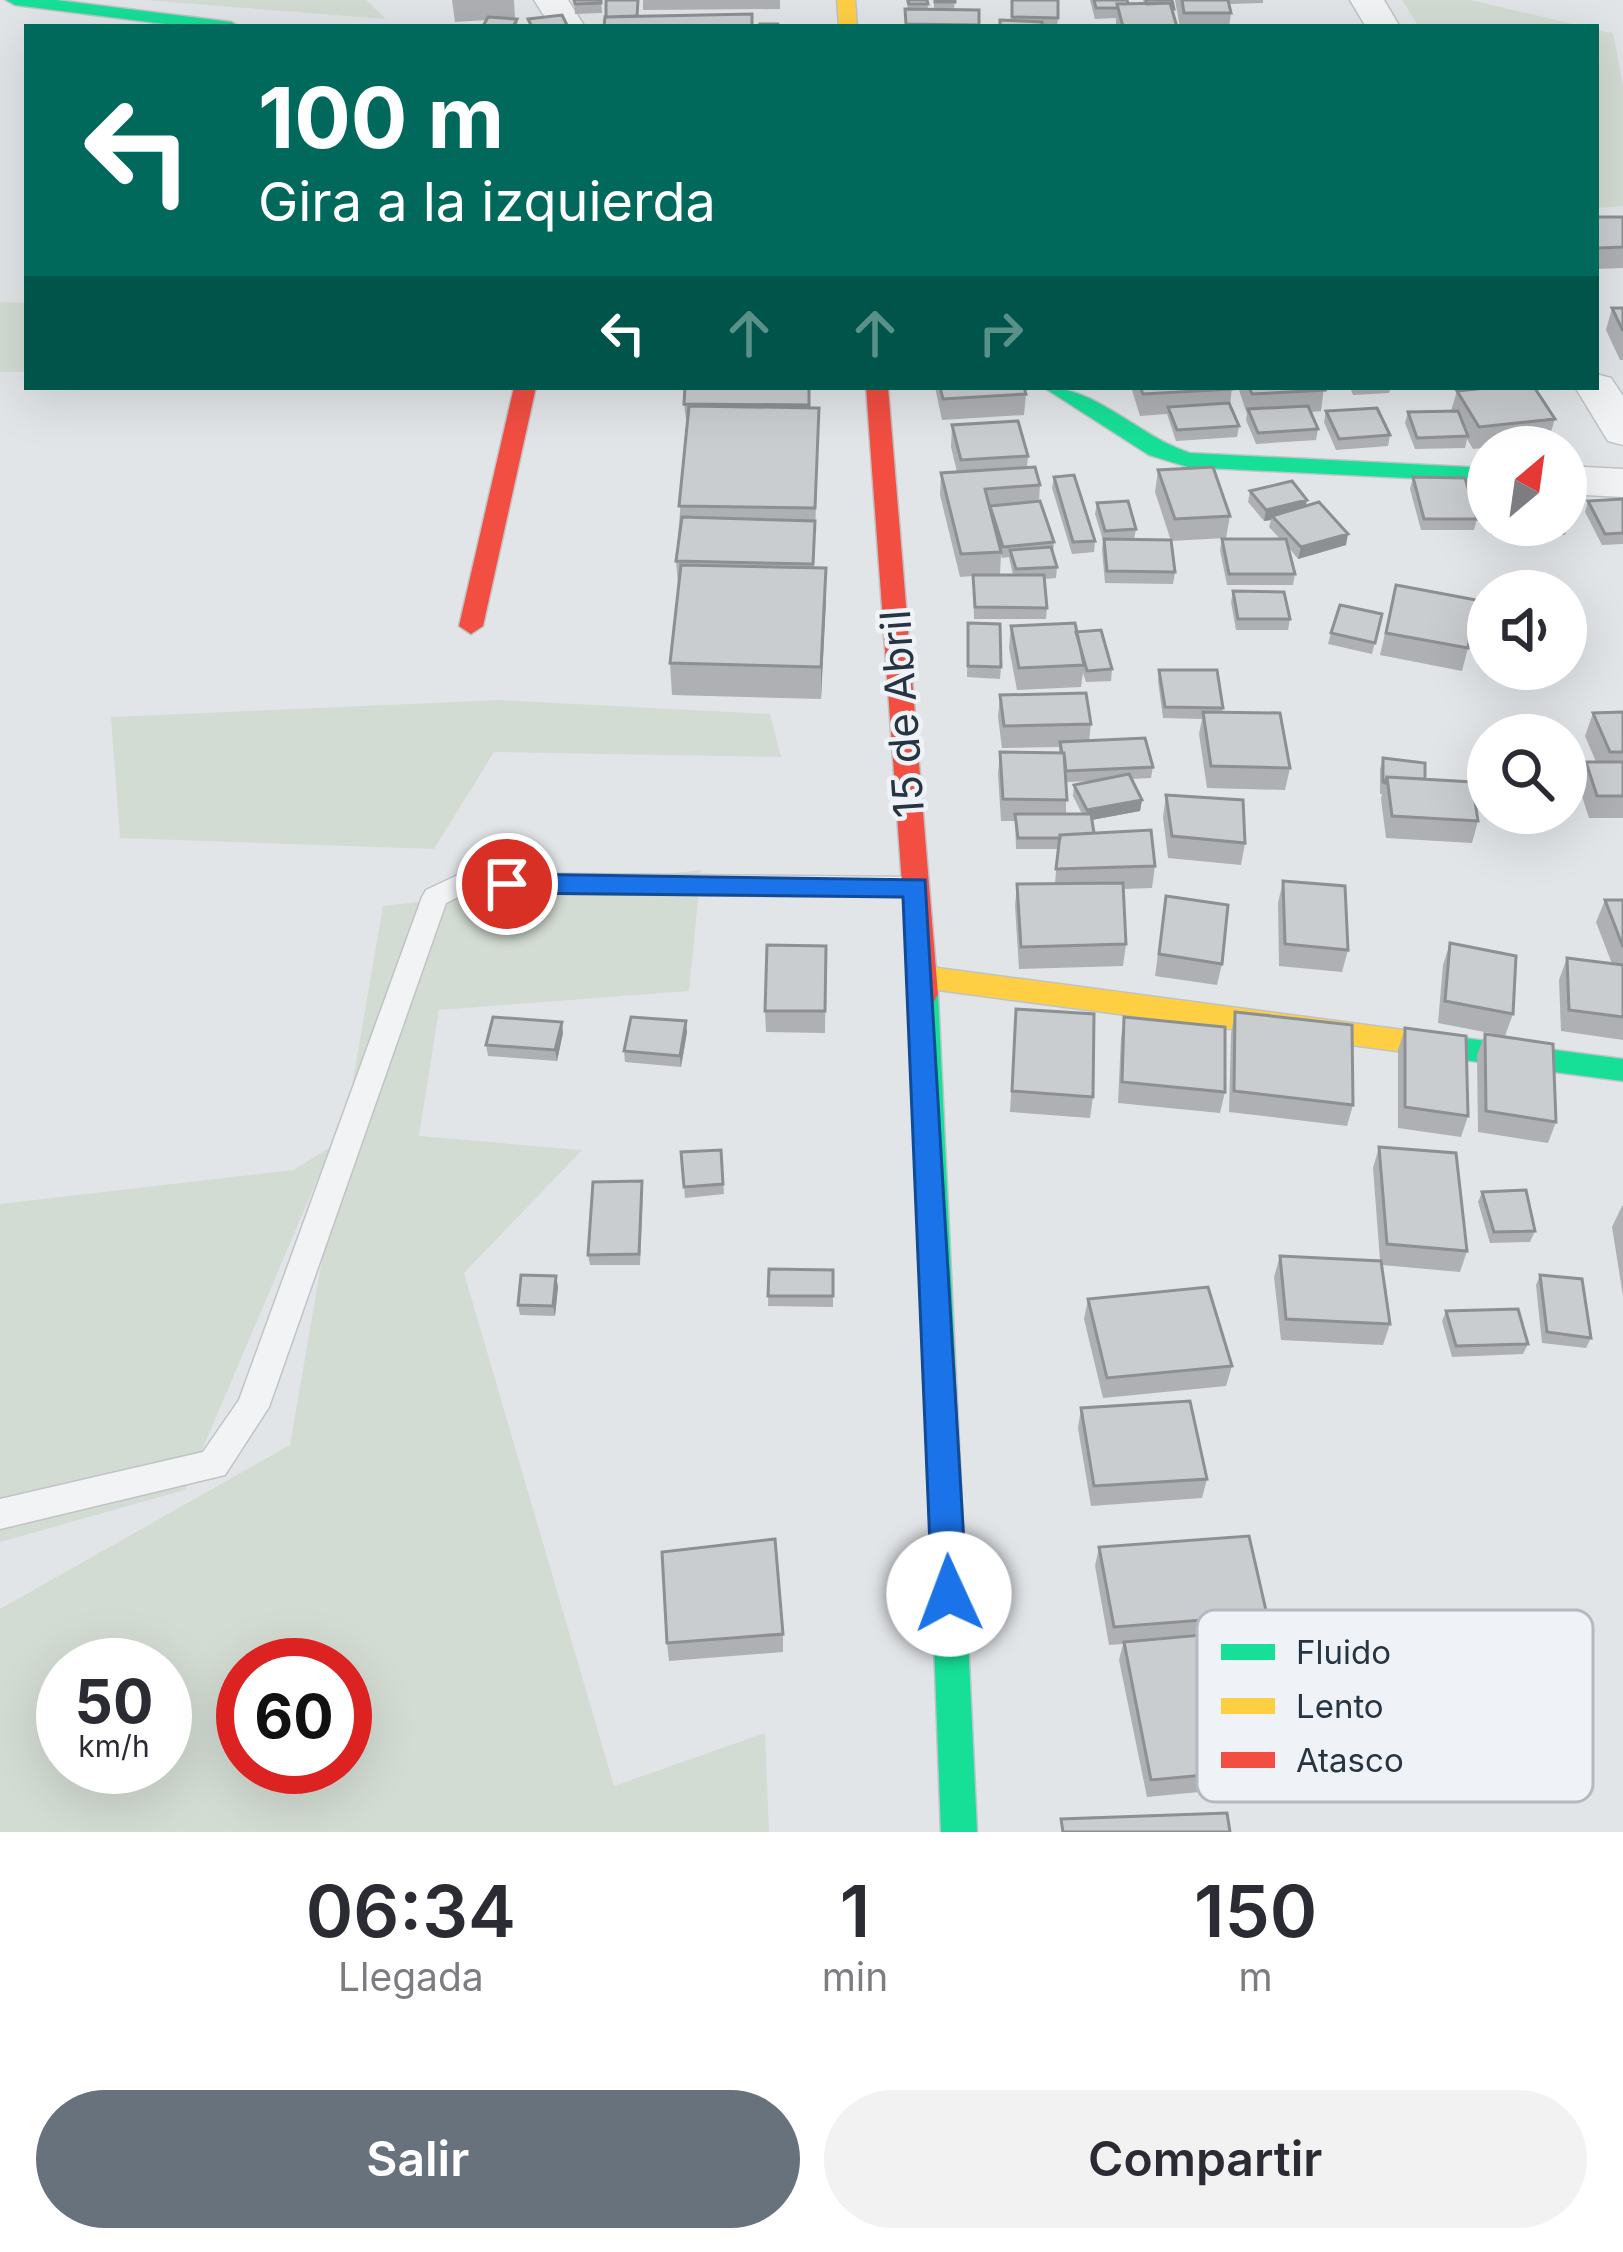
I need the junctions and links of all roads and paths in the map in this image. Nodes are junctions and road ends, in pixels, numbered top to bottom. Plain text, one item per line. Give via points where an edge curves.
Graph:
1 (14, 0) edge
2 (207, 24) edge
3 (524, 390) edge
4 (877, 390) edge
5 (1059, 390) edge
6 (1598, 390) edge
7 (1623, 432) edge
8 (1467, 475) edge
9 (1587, 481) edge
10 (1623, 483) edge
11 (471, 626) dead end
12 (916, 887) junction
13 (923, 977) junction
14 (1623, 1070) edge
15 (0, 1514) edge
16 (959, 1832) edge

1 - 2 street
3 - 11 street
4 - 12 street, 15 de Abril
5 - 8 street via 1188,460
6 - 7 street
9 - 10 street
12 - 13 street, 15 de Abril
12 - 15 lane via 461,883 435,897 254,1407 213,1464
13 - 14 street
13 - 16 street, 15 de Abril

